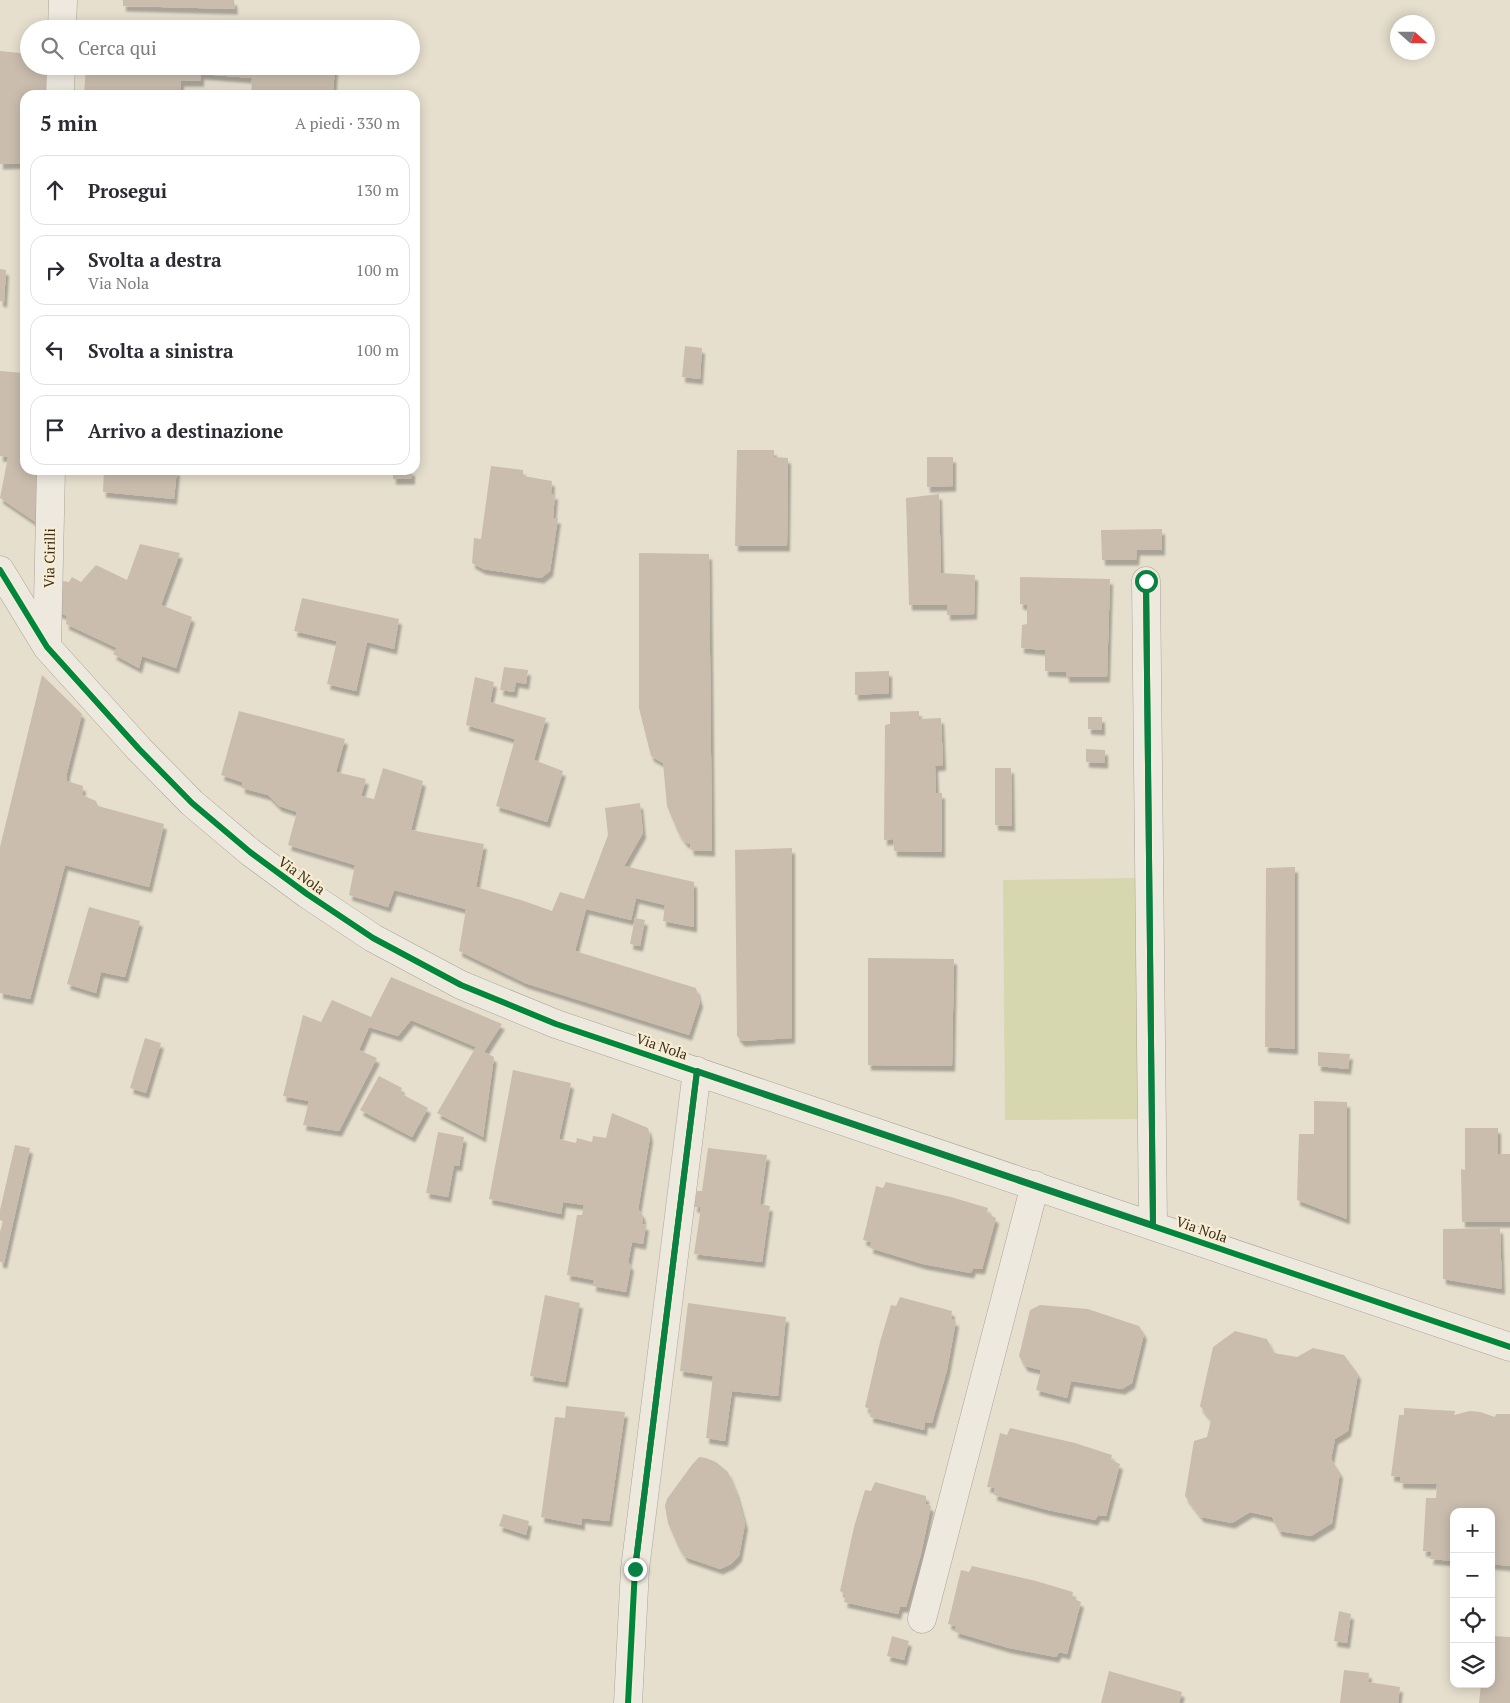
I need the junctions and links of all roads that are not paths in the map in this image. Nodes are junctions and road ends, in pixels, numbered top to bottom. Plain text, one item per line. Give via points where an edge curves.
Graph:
1 (63, 0) edge
2 (62, 20) edge
3 (61, 75) edge
4 (60, 90) edge
5 (52, 475) edge
6 (0, 570) edge
7 (1146, 581) dead end
8 (47, 647) junction
9 (697, 1071) junction
10 (1035, 1185) junction
11 (1153, 1225) junction
12 (1510, 1347) edge
13 (922, 1619) dead end
14 (628, 1703) edge

1 - 2 street
3 - 4 street
5 - 8 street, Via Cirilli
6 - 8 street, Via Nola
7 - 11 street
8 - 9 street, Via Nola via 192,803 250,852 373,938 461,985 556,1024
9 - 10 street, Via Nola
9 - 14 street via 635,1569
10 - 11 street, Via Nola
10 - 13 street
11 - 12 street, Via Nola

